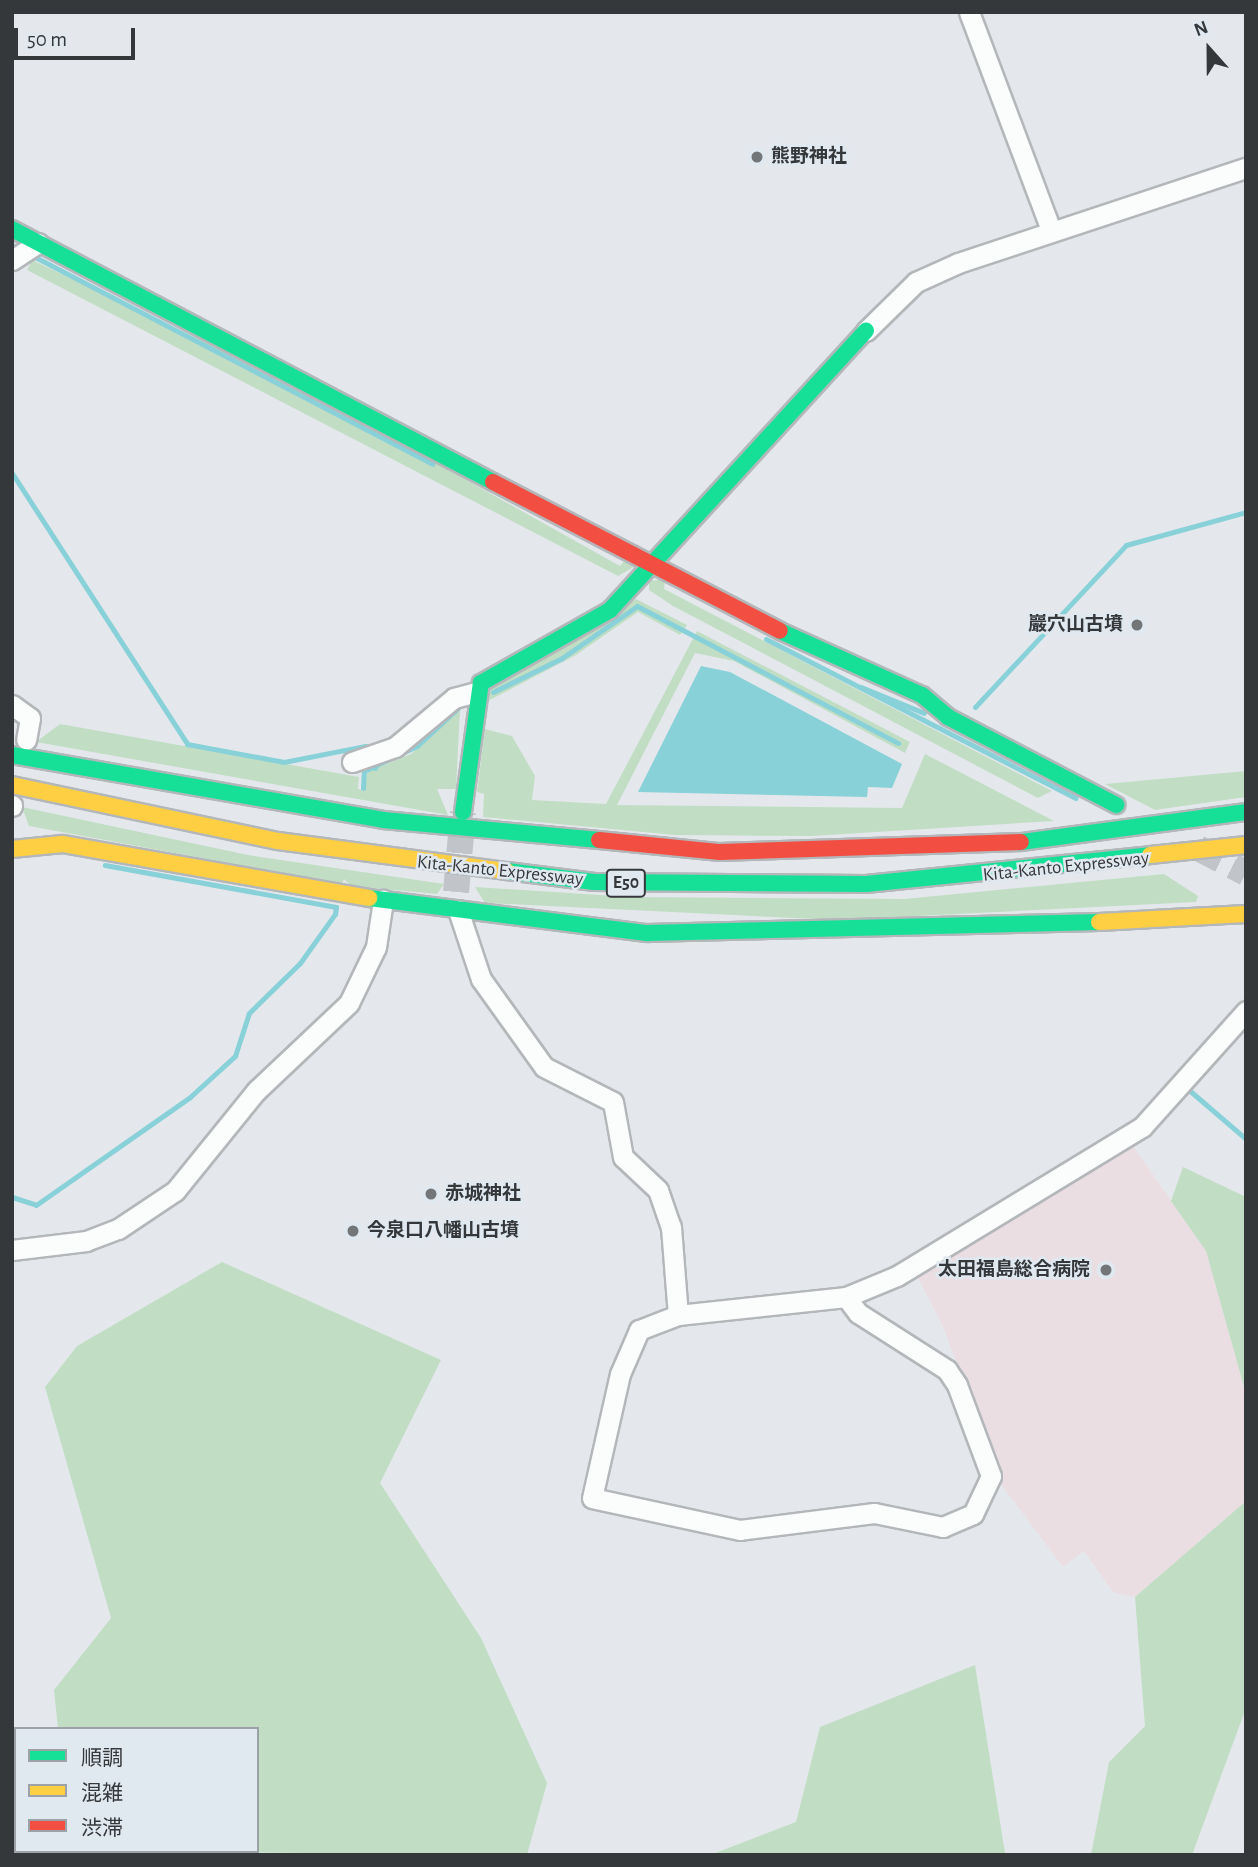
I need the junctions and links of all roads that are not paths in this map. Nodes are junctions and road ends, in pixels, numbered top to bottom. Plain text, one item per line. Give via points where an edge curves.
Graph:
1 (969, 12) edge
2 (1246, 168) edge
3 (12, 229) edge
4 (1051, 230) junction
5 (38, 243) junction
6 (12, 260) edge
7 (866, 331) joint
8 (654, 565) junction
9 (477, 692) junction
10 (12, 705) edge
11 (26, 740) dead end
12 (12, 755) edge
13 (352, 762) dead end
14 (12, 785) edge
15 (1116, 805) dead end
16 (463, 812) tunnel mouth
17 (1246, 812) edge
18 (1246, 845) edge
19 (13, 846) edge
20 (383, 900) junction
21 (457, 901) junction
22 (1246, 914) edge
23 (1246, 1011) edge
24 (12, 1250) edge
25 (846, 1297) junction
26 (678, 1315) junction

1 - 4 street
2 - 4 street
3 - 5 main road
4 - 7 street via 916,282
5 - 6 street
5 - 8 main road
7 - 8 main road
8 - 9 main road via 594,621 489,677
8 - 15 main road via 848,666 922,695 948,716
9 - 13 street via 454,698 395,747
9 - 16 main road
10 - 11 street via 30,718
12 - 17 main road, Kita-Kanto Expressway / E50 via 383,820 720,852 1010,843
14 - 18 main road, Kita-Kanto Expressway / E50 via 278,841 594,882 866,884
19 - 20 main road via 63,844
20 - 21 main road
20 - 24 street via 376,947 349,1003 256,1091 175,1191 118,1229 86,1241
21 - 22 main road via 677,934
21 - 26 street via 481,979 544,1068 613,1102 623,1157 658,1190 671,1227
23 - 25 street via 1142,1127 897,1276
25 - 26 street
25 - 26 street via 858,1313 947,1370 957,1385 991,1476 987,1495 963,1520 943,1527 874,1513 740,1530 592,1498 620,1374 639,1330

